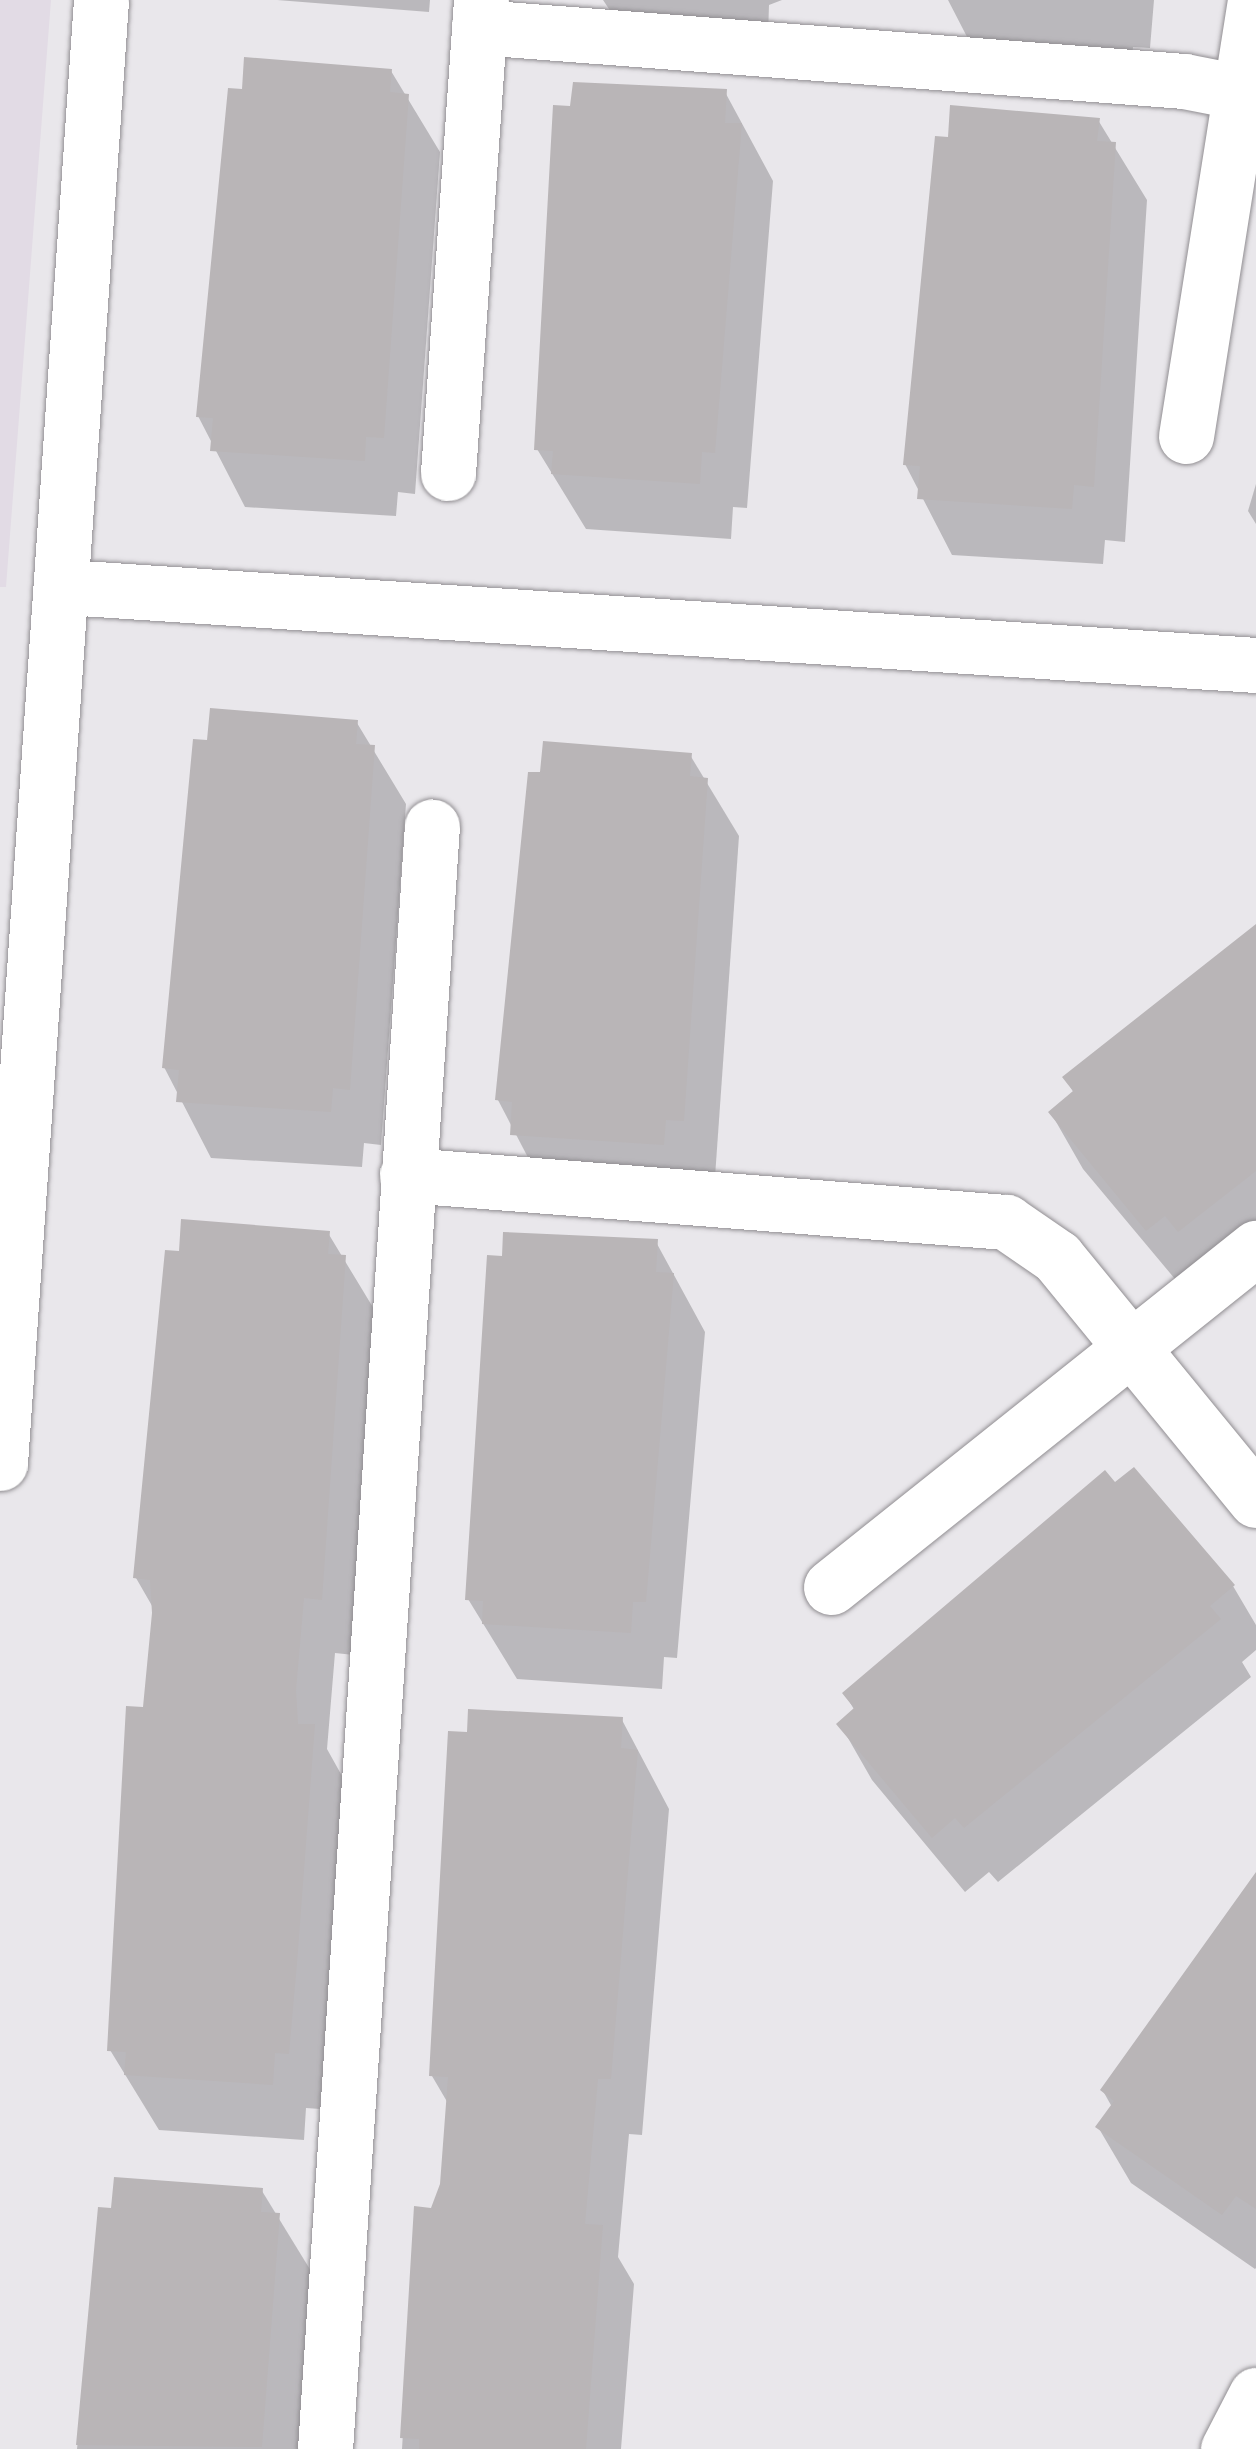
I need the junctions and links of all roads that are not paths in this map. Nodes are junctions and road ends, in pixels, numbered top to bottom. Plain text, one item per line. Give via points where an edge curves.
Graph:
1 (100, 0) edge
2 (1255, 0) edge
3 (480, 13) edge
4 (1248, 94) edge
5 (1186, 436) dead end
6 (448, 473) dead end
7 (66, 587) junction
8 (1256, 665) edge
9 (432, 827) dead end
10 (407, 1175) junction
11 (1256, 1248) edge
12 (1133, 1346) junction
13 (0, 1463) edge
14 (1256, 1500) edge
15 (830, 1588) dead end
16 (1256, 2395) edge
17 (325, 2449) edge
18 (1228, 2449) edge

1 - 7 street
2 - 4 street
3 - 4 street
3 - 6 street
4 - 5 street
7 - 8 street
7 - 13 street
9 - 10 street
10 - 12 street via 1006,1222 1057,1256
10 - 17 street
11 - 12 street
12 - 14 street
12 - 15 street
16 - 18 street

